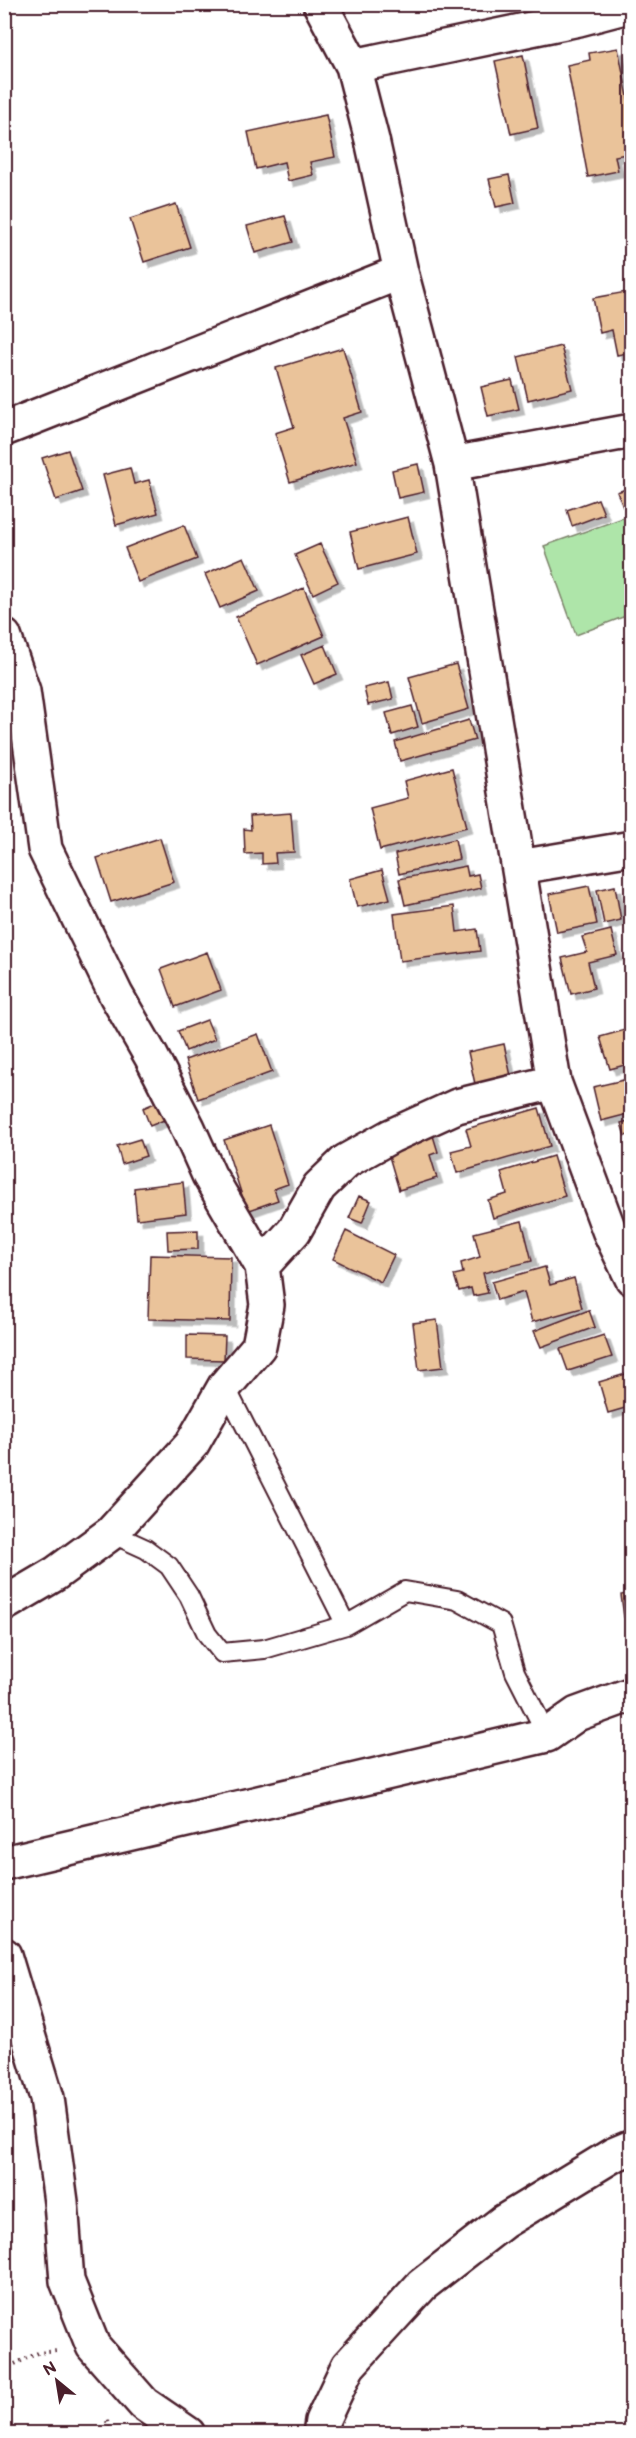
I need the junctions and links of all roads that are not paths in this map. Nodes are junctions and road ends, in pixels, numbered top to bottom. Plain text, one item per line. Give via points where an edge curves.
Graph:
1 (320, 4) edge
2 (632, 5) edge
3 (353, 66) junction
4 (401, 272) junction
5 (4, 429) edge
6 (632, 430) edge
7 (452, 464) junction
8 (4, 636) edge
9 (632, 848) edge
10 (519, 867) junction
11 (554, 1082) junction
12 (620, 1227) edge
13 (262, 1266) junction
14 (632, 1278) edge
15 (225, 1386) junction
16 (111, 1533) junction
17 (4, 1604) edge
18 (346, 1625) junction
19 (632, 1694) edge
20 (547, 1735) junction
21 (4, 1863) edge
22 (4, 1955) edge
23 (632, 2147) edge
24 (188, 2433) edge
25 (320, 2433) edge

1 - 3 street
2 - 3 street
3 - 4 street
4 - 5 street
4 - 7 street
6 - 7 street
7 - 10 street
8 - 13 street via 23,691 45,849 116,995 188,1128 208,1175
9 - 10 street
10 - 11 street
11 - 12 street
11 - 13 street via 457,1106 346,1161 319,1187 294,1231
12 - 14 street
13 - 15 street via 267,1305 259,1346
15 - 16 street via 192,1444
15 - 18 lane
16 - 17 street via 56,1574
16 - 18 lane via 169,1566 222,1653 264,1649
18 - 20 lane via 405,1591 457,1600 501,1624 515,1672
19 - 20 street via 577,1714
20 - 21 street
22 - 24 street via 47,2098 67,2282 93,2346 144,2404
23 - 25 street via 503,2222 422,2285 348,2366 321,2421

